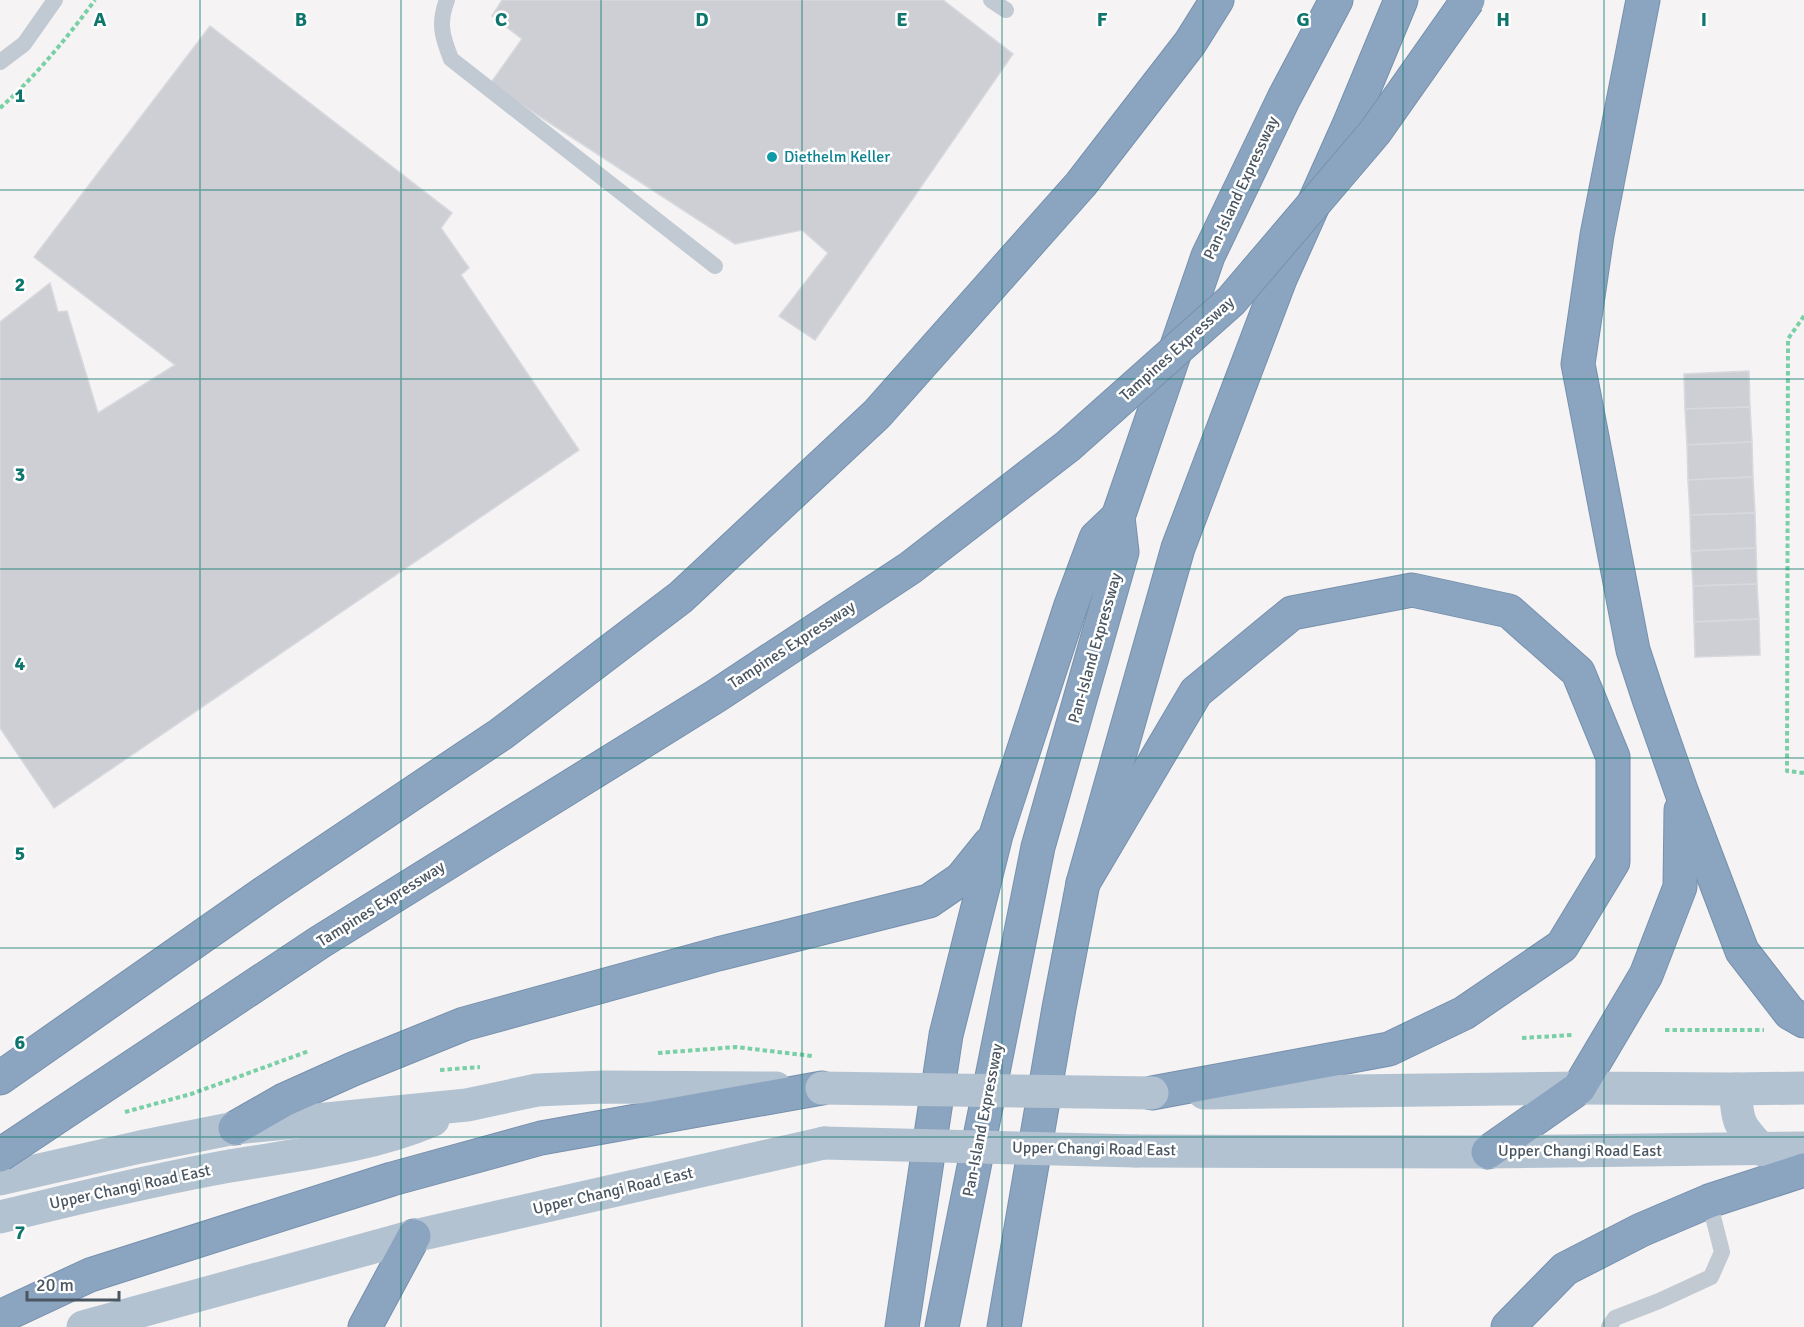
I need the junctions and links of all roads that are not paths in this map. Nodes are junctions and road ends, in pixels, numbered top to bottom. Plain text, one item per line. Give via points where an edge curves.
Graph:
1 (56, 0) edge
2 (447, 0) edge
3 (991, 0) edge
4 (1217, 0) edge
5 (1336, 0) edge
6 (1401, 0) edge
7 (1468, 0) edge
8 (1643, 0) edge
9 (1006, 10) dead end
10 (0, 62) edge
11 (715, 266) dead end
12 (1118, 517) junction
13 (1682, 793) junction
14 (996, 835) junction
15 (1083, 883) junction
16 (1804, 1021) edge
17 (0, 1078) edge
18 (822, 1088) junction
19 (1579, 1088) junction
20 (1804, 1088) edge
21 (1736, 1089) junction
22 (1152, 1093) junction
23 (467, 1105) junction
24 (235, 1128) junction
25 (1804, 1148) edge
26 (1762, 1150) junction
27 (1488, 1152) junction
28 (0, 1155) edge
29 (1804, 1170) edge
30 (0, 1179) edge
31 (1709, 1201) junction
32 (0, 1217) edge
33 (414, 1236) junction
34 (0, 1317) edge
35 (83, 1327) edge
36 (365, 1327) edge
37 (902, 1327) edge
38 (942, 1327) edge
39 (1004, 1327) edge
40 (1508, 1327) edge
41 (1609, 1327) edge

1 - 10 lane via 24,44
2 - 11 lane via 441,16 442,38 451,59
3 - 9 lane
4 - 17 highway via 1190,43 1081,184 877,414 681,597 501,734 267,891
5 - 12 highway, Pan-Island Expressway via 1208,256
6 - 15 highway via 1280,279 1178,548
7 - 28 highway, Tampines Expressway, bridge via 1376,132 1231,301 1068,446 910,568 716,696 320,942
8 - 13 highway via 1597,235 1578,363 1633,650
12 - 14 highway via 1096,537
12 - 38 highway, Pan-Island Expressway via 1122,552 1038,847
13 - 16 highway via 1742,951 1790,1013
13 - 19 highway via 1680,887 1646,975
14 - 24 highway via 961,879 929,901 464,1024 284,1100
14 - 37 highway via 946,1035
15 - 22 highway via 1196,692 1292,613 1412,590 1509,611 1578,672 1613,757 1613,862 1562,946 1464,1013 1389,1049
15 - 39 highway
18 - 22 main road, Upper Changi Road East, bridge
18 - 23 main road, Upper Changi Road East via 537,1090
18 - 34 highway via 541,1138 392,1179 90,1275
19 - 21 main road, Upper Changi Road East
19 - 22 main road, Upper Changi Road East
19 - 27 highway
20 - 21 main road, Upper Changi Road East
21 - 26 main road via 1739,1123
23 - 24 main road, Upper Changi Road East
23 - 32 main road, Upper Changi Road East via 409,1130 357,1144 140,1184
24 - 30 main road, Upper Changi Road East
25 - 26 main road, Upper Changi Road East
26 - 27 main road, Upper Changi Road East
27 - 33 main road, Upper Changi Road East, bridge via 1136,1151 824,1143
29 - 31 highway
31 - 40 highway via 1565,1269
31 - 41 lane via 1722,1252 1711,1277 1615,1318
33 - 35 main road, Upper Changi Road East
33 - 36 highway

